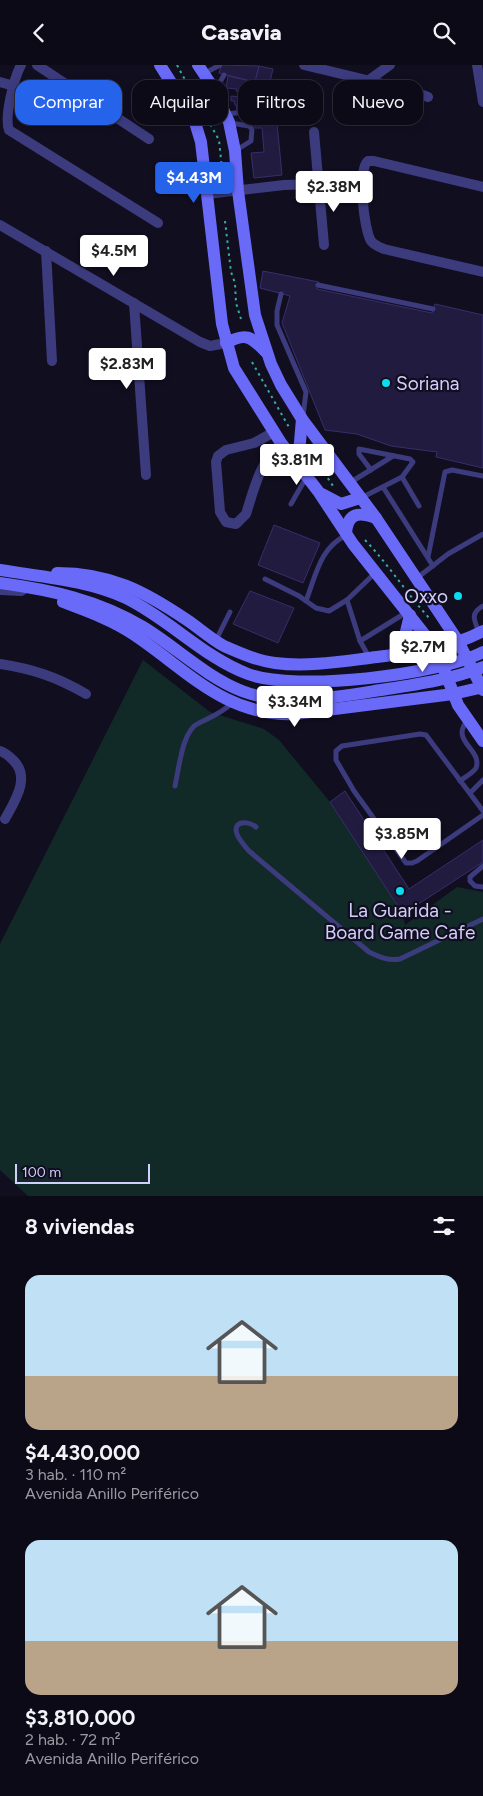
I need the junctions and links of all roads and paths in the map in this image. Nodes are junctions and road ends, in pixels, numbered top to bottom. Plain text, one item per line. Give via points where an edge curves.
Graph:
1 (21, 65) edge
2 (36, 65) edge
3 (178, 65) edge
4 (220, 65) edge
5 (304, 65) edge
6 (390, 65) edge
7 (477, 65) edge
8 (166, 69) edge
9 (201, 69) edge
10 (183, 73) dead end
11 (224, 75) dead end
12 (208, 80) edge
13 (221, 80) edge
14 (365, 80) edge
15 (370, 80) edge
16 (0, 82) edge
17 (14, 86) junction
18 (423, 95) edge
19 (0, 97) edge
20 (428, 97) dead end
21 (11, 101) junction
22 (483, 102) edge
23 (238, 116) edge
24 (228, 118) junction
25 (314, 132) dead end
26 (149, 139) dead end
27 (235, 151) junction
28 (318, 184) junction
29 (362, 186) junction
30 (483, 187) edge
31 (238, 191) junction
32 (207, 194) junction
33 (225, 221) dead end
34 (158, 223) dead end
35 (0, 225) edge
36 (324, 245) dead end
37 (46, 251) junction
38 (483, 272) edge
39 (318, 285) dead end
40 (281, 294) dead end
41 (134, 303) junction
42 (433, 309) dead end
43 (240, 319) dead end
44 (226, 343) junction
45 (267, 353) junction
46 (52, 361) dead end
47 (252, 362) dead end
48 (302, 419) junction
49 (278, 438) junction
50 (308, 448) dead end
51 (393, 456) junction
52 (298, 465) junction
53 (371, 470) junction
54 (146, 475) dead end
55 (307, 476) junction
56 (483, 476) edge
57 (402, 477) junction
58 (383, 487) junction
59 (355, 490) junction
60 (318, 491) junction
61 (291, 505) dead end
62 (419, 505) dead end
63 (376, 518) junction
64 (347, 534) junction
65 (483, 535) edge
66 (361, 537) dead end
67 (428, 557) junction
68 (434, 566) junction
69 (0, 570) edge
70 (375, 573) junction
71 (38, 577) junction
72 (417, 578) junction
73 (265, 579) dead end
74 (0, 583) edge
75 (28, 587) junction
76 (46, 589) junction
77 (0, 590) edge
78 (347, 600) junction
79 (306, 601) junction
80 (483, 606) edge
81 (230, 611) dead end
82 (409, 613) junction
83 (431, 620) dead end
84 (481, 632) edge
85 (216, 640) junction
86 (360, 641) junction
87 (458, 641) junction
88 (436, 649) junction
89 (483, 652) edge
90 (393, 655) junction
91 (369, 658) junction
92 (0, 664) edge
93 (483, 667) edge
94 (482, 688) edge
95 (86, 693) dead end
96 (453, 694) junction
97 (405, 700) junction
98 (232, 703) junction
99 (468, 719) junction
100 (483, 741) edge
101 (2, 752) edge
102 (483, 780) edge
103 (460, 781) junction
104 (176, 786) dead end
105 (470, 793) junction
106 (483, 813) edge
107 (5, 819) dead end
108 (256, 827) dead end
109 (483, 867) edge
110 (483, 887) edge
111 (483, 919) edge

1 - 17 street
2 - 26 street
3 - 10 path
4 - 9 lane
5 - 14 street
6 - 15 street
7 - 22 street
8 - 32 street via 194,119 201,142
9 - 12 street
11 - 13 lane
16 - 17 street
17 - 21 street
18 - 20 street
19 - 21 street
21 - 34 street via 7,125 14,134
23 - 24 lane
24 - 27 street
24 - 27 lane via 252,129 251,141
25 - 28 street
27 - 31 street
28 - 29 street
28 - 31 street
28 - 36 street
29 - 30 street via 364,164 374,161
29 - 38 street via 368,232 375,245
31 - 32 street
31 - 45 street via 255,315
32 - 44 street
33 - 43 path
35 - 37 street
37 - 41 street
37 - 46 street
39 - 42 lane
40 - 48 lane via 277,325 306,393
41 - 44 street via 200,342 210,346
41 - 54 street
44 - 45 street via 242,336 250,337
44 - 49 street via 234,368
45 - 48 street via 281,385
47 - 49 path via 291,430
48 - 52 street
48 - 59 street
49 - 49 street via 260,470 246,514 236,524 226,522 220,512 218,456 226,450
49 - 52 street
50 - 59 path via 340,496
51 - 53 lane
51 - 53 lane via 359,449
51 - 57 lane via 413,462
52 - 55 street
53 - 59 lane
55 - 60 street
55 - 61 lane
56 - 67 lane via 452,470 445,472
57 - 58 lane
57 - 62 lane
58 - 59 lane
58 - 67 lane
59 - 60 street via 341,504
59 - 63 street
60 - 64 street
63 - 64 street via 354,515 349,519
63 - 72 street
64 - 70 street
64 - 79 lane via 324,553
65 - 68 lane via 448,554
66 - 83 path via 382,558
67 - 68 lane
68 - 72 lane
69 - 71 street
70 - 78 lane
70 - 82 street
71 - 85 street via 67,573 111,579 162,603
71 - 89 street via 95,587 126,598 222,662 274,681 354,679 450,664
72 - 87 street
73 - 79 lane
74 - 75 street
75 - 76 street
75 - 77 street via 21,591
76 - 93 street via 113,611 143,627 215,677 241,691 266,697 317,698 360,693 460,676
76 - 98 street via 51,597 107,619 133,634 180,670
78 - 79 lane via 329,611
78 - 86 lane
80 - 84 lane via 474,612 473,617
81 - 85 lane
82 - 86 lane
82 - 88 street
82 - 90 street via 404,640
84 - 87 street
85 - 91 street via 273,663 329,664
86 - 91 lane
87 - 88 street
87 - 94 street
88 - 90 street
88 - 96 street
90 - 91 street
90 - 97 street via 408,672 411,682
92 - 95 street via 60,679
94 - 96 street
96 - 97 street
96 - 99 street
97 - 98 street via 276,715
98 - 104 lane via 197,723 188,732
99 - 100 street
99 - 103 lane via 461,730 478,764
101 - 107 street via 18,765 22,780
102 - 105 lane
103 - 105 lane
103 - 106 lane via 426,735 338,748 336,760 402,859 412,863
105 - 106 lane
108 - 111 lane via 243,822 236,829 250,851 369,952 382,958 400,959
109 - 110 lane via 470,877 470,881

